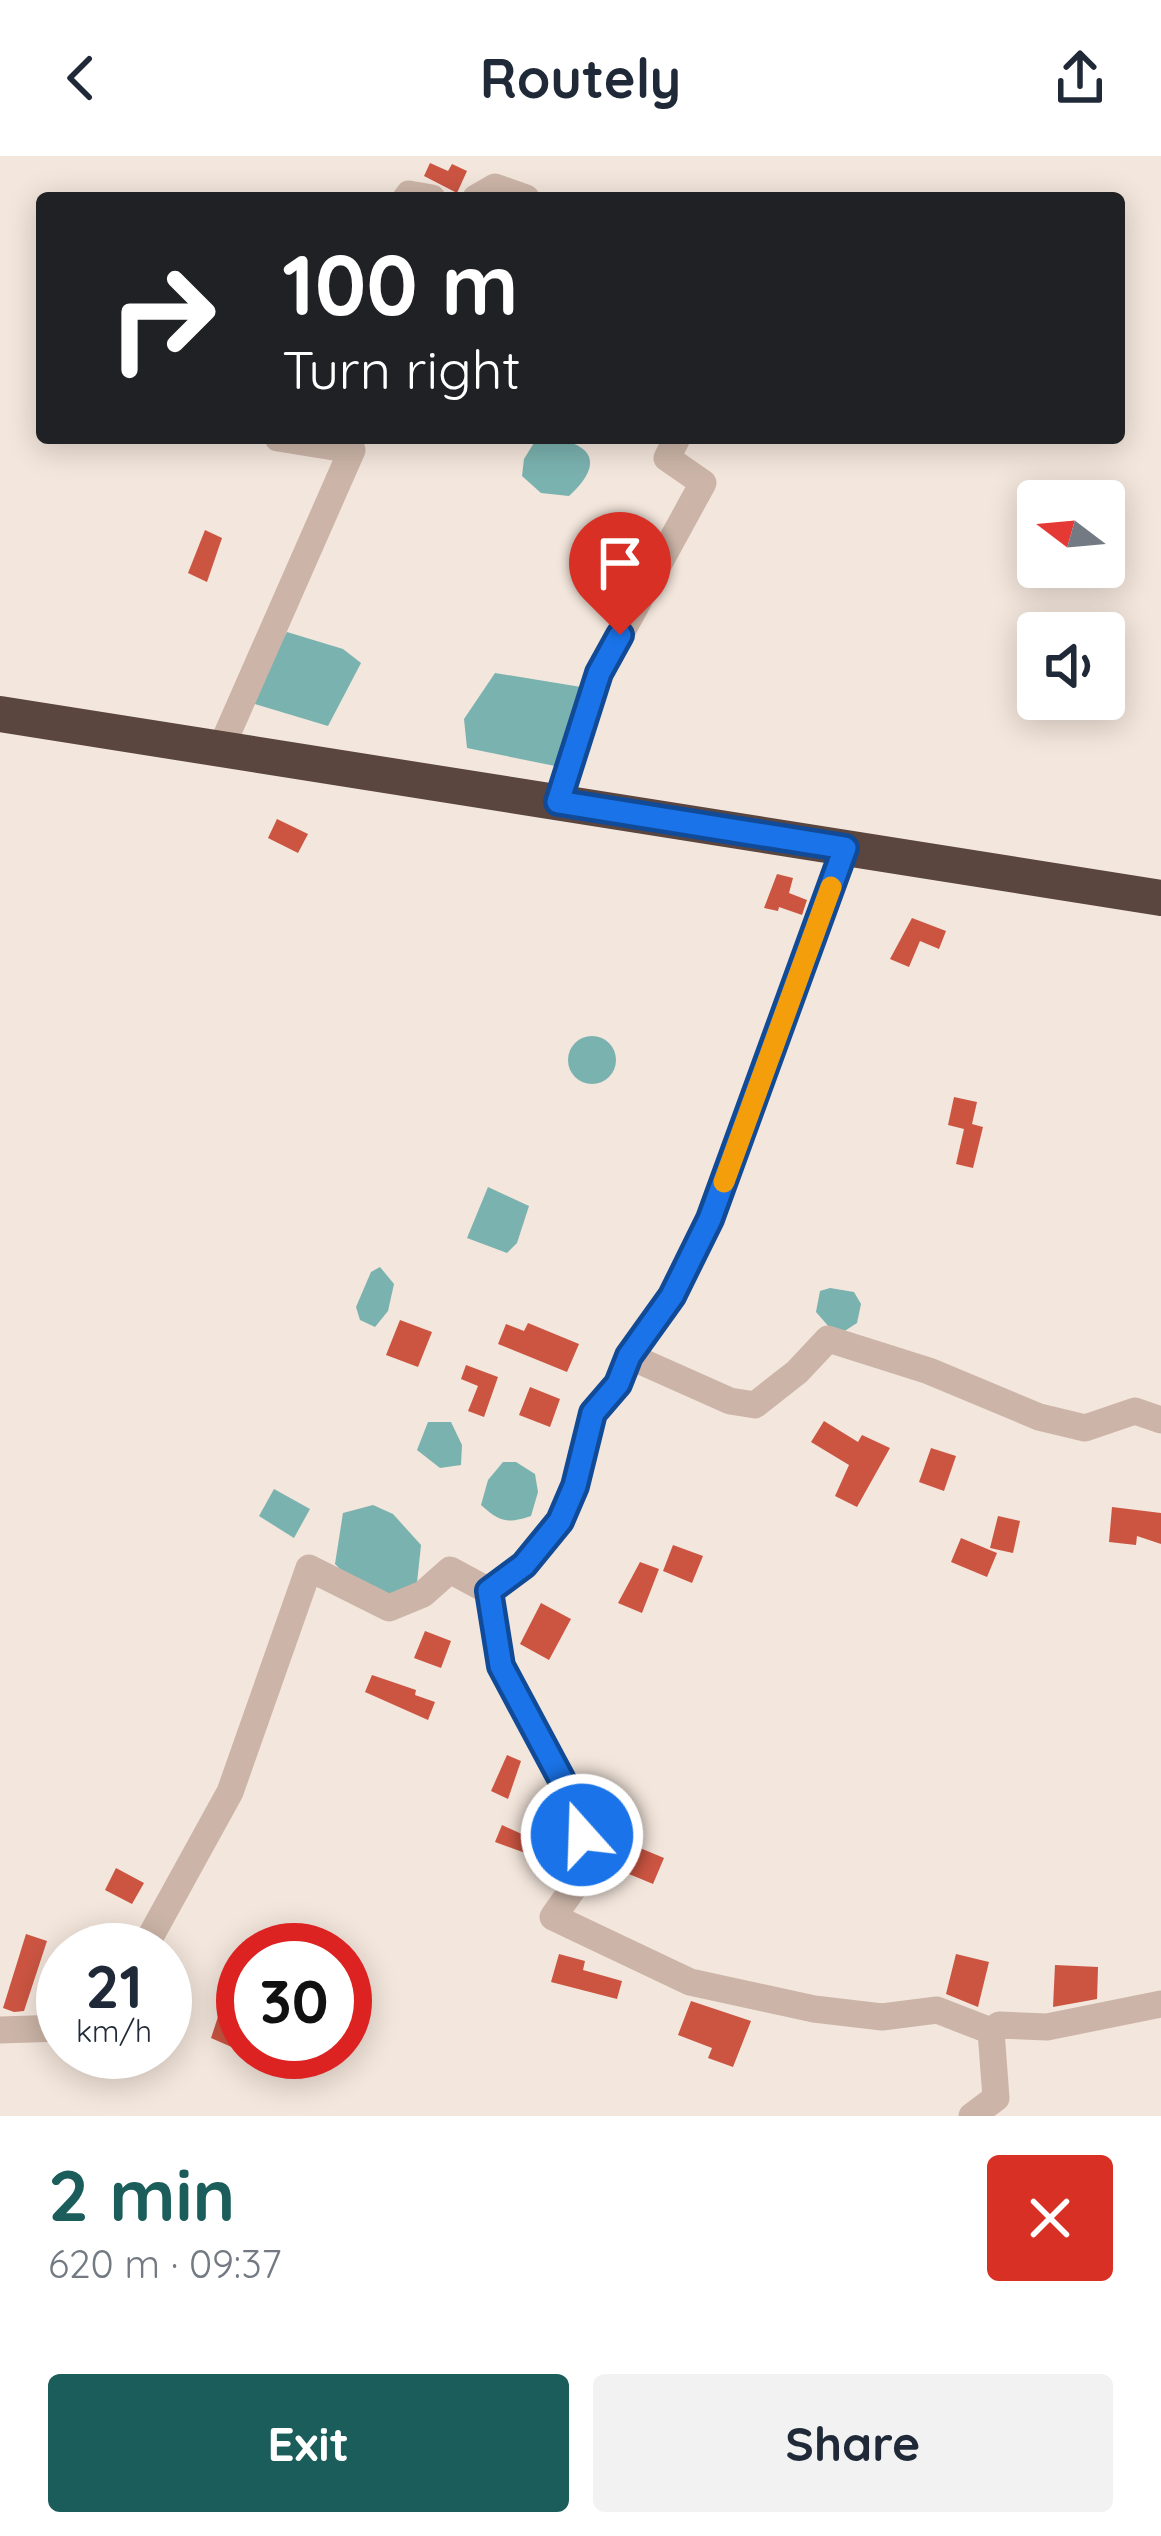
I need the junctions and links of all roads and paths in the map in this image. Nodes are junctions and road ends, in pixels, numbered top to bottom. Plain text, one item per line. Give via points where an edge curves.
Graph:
1 (315, 444) edge
2 (674, 444) edge
3 (0, 714) edge
4 (221, 748) junction
5 (558, 802) junction
6 (845, 848) junction
7 (1161, 898) edge
8 (629, 1356) junction
9 (1161, 1420) edge
10 (489, 1591) junction
11 (158, 1923) edge
12 (1161, 2004) edge
13 (36, 2029) edge
14 (0, 2030) edge
15 (991, 2031) junction
16 (972, 2116) edge

1 - 4 street via 352,450
2 - 5 street via 667,458 704,483 599,673
3 - 4 highway
4 - 5 highway
5 - 6 highway
6 - 7 highway
6 - 8 street via 710,1219 672,1296
8 - 9 street via 755,1405 828,1339 1039,1417 1085,1428 1135,1412
8 - 10 street via 593,1413 560,1521 524,1565
10 - 11 street via 450,1570 423,1594 389,1608 309,1568 230,1792
10 - 15 street via 501,1666 578,1810 586,1859 554,1917 690,1982 882,2017 937,2010
12 - 15 street
13 - 14 street
15 - 16 street via 996,2098

